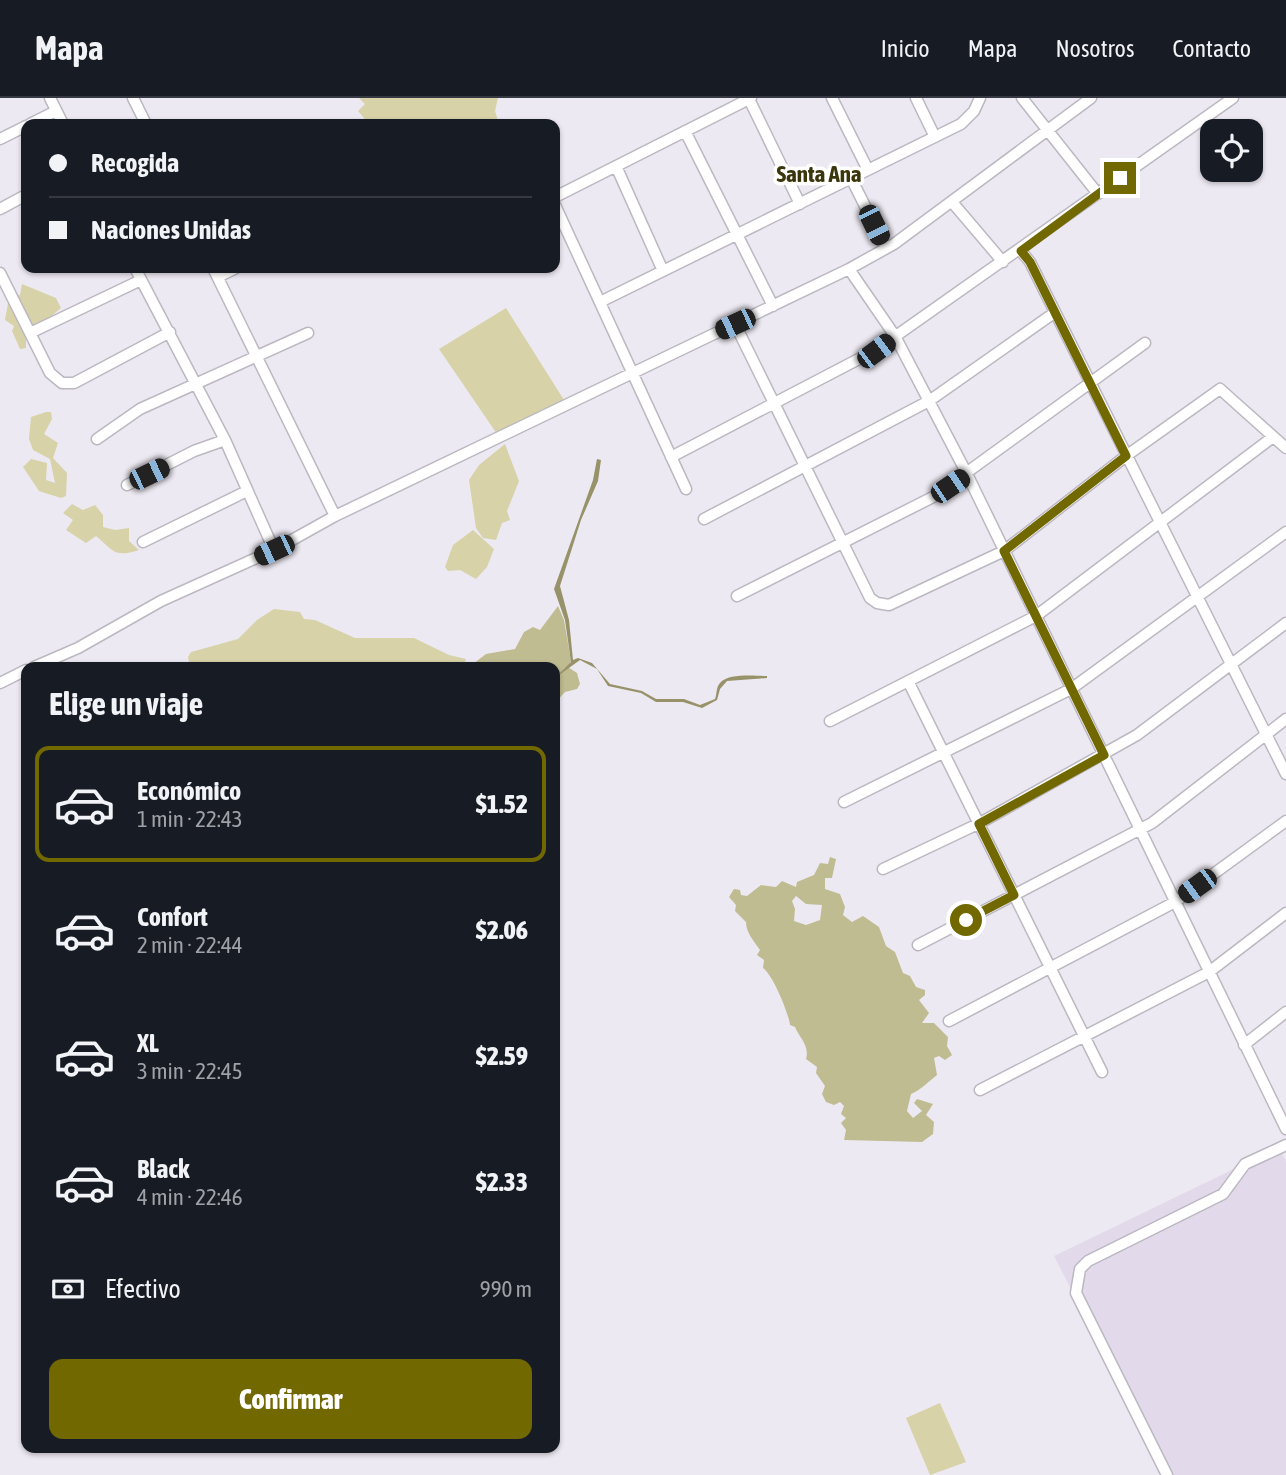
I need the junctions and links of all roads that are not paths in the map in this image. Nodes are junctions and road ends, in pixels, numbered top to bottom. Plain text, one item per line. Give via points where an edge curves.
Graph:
1 (50, 98) edge
2 (133, 98) edge
3 (750, 98) edge
4 (832, 98) edge
5 (916, 98) edge
6 (968, 98) edge
7 (980, 98) edge
8 (1022, 98) edge
9 (1091, 98) edge
10 (1233, 98) edge
11 (56, 111) junction
12 (974, 111) junction
13 (40, 119) edge
14 (60, 119) edge
15 (144, 119) edge
16 (21, 128) edge
17 (1047, 129) junction
18 (685, 131) junction
19 (935, 137) junction
20 (0, 139) edge
21 (615, 166) junction
22 (868, 170) junction
23 (851, 178) junction
24 (560, 194) edge
25 (1098, 194) junction
26 (21, 198) edge
27 (952, 202) junction
28 (800, 204) junction
29 (0, 209) edge
30 (560, 216) edge
31 (735, 234) junction
32 (886, 248) junction
33 (1021, 251) junction
34 (1003, 262) junction
35 (849, 269) junction
36 (663, 271) junction
37 (0, 273) edge
38 (138, 273) edge
39 (216, 273) edge
40 (141, 280) junction
41 (600, 302) junction
42 (773, 306) junction
43 (1054, 313) junction
44 (735, 324) junction
45 (170, 332) junction
46 (308, 332) dead end
47 (30, 334) junction
48 (895, 336) junction
49 (1145, 343) dead end
50 (257, 356) junction
51 (632, 372) junction
52 (195, 384) junction
53 (1089, 385) junction
54 (929, 401) junction
55 (772, 406) junction
56 (1273, 437) junction
57 (97, 439) dead end
58 (225, 440) junction
59 (1286, 448) edge
60 (1126, 456) junction
61 (671, 457) junction
62 (804, 467) junction
63 (967, 474) junction
64 (127, 485) dead end
65 (687, 489) dead end
66 (247, 491) junction
67 (335, 516) junction
68 (704, 519) dead end
69 (1160, 523) junction
70 (1286, 532) edge
71 (143, 542) dead end
72 (844, 543) junction
73 (274, 550) junction
74 (1004, 551) junction
75 (737, 596) dead end
76 (1198, 598) junction
77 (1036, 616) junction
78 (1286, 624) edge
79 (45, 662) edge
80 (1231, 663) junction
81 (21, 672) edge
82 (908, 681) junction
83 (0, 683) edge
84 (1071, 689) junction
85 (1286, 719) edge
86 (830, 721) dead end
87 (1266, 734) junction
88 (942, 751) junction
89 (1104, 755) junction
90 (1286, 774) edge
91 (844, 802) dead end
92 (1286, 821) edge
93 (979, 824) junction
94 (1139, 829) junction
95 (883, 869) dead end
96 (1014, 895) junction
97 (1175, 902) junction
98 (1286, 913) edge
99 (918, 946) dead end
100 (1050, 967) junction
101 (1209, 972) junction
102 (1286, 1012) edge
103 (949, 1021) dead end
104 (1084, 1036) junction
105 (1244, 1045) junction
106 (1102, 1072) dead end
107 (980, 1090) dead end
108 (1282, 1111) edge
109 (1286, 1129) edge
110 (1286, 1145) edge
111 (1167, 1475) edge

1 - 11 street
2 - 15 street
3 - 18 street
3 - 28 street
4 - 22 street
5 - 19 street
6 - 12 street
7 - 12 street
8 - 17 street
9 - 17 street
10 - 25 street
11 - 13 street
11 - 14 street
12 - 19 street via 961,124
16 - 20 street
17 - 25 street
17 - 27 street
18 - 21 street
18 - 31 street
19 - 22 street
21 - 24 street
21 - 36 street
22 - 23 street
23 - 28 street
23 - 32 street
25 - 33 street
26 - 29 street
27 - 32 street
27 - 34 street
28 - 31 street
30 - 41 street
31 - 36 street
31 - 42 street
32 - 35 street
33 - 34 street
33 - 43 street
34 - 48 street
35 - 42 street
35 - 48 street
36 - 41 street
37 - 47 street
38 - 40 street
39 - 50 street
40 - 45 street
40 - 47 street
41 - 51 street
42 - 44 street
43 - 53 street
43 - 54 street
44 - 51 street
44 - 55 street
45 - 47 street via 74,383 62,383 50,373
45 - 52 street
46 - 50 street
48 - 54 street
48 - 55 street via 876,351
49 - 53 street
50 - 52 street
50 - 67 street
51 - 61 street
51 - 67 street
52 - 57 street via 140,409
52 - 58 street
53 - 60 street
53 - 63 street
54 - 62 street
54 - 63 street
55 - 61 street
55 - 62 street
56 - 59 street
56 - 60 street via 1220,389
56 - 69 street
58 - 64 street
58 - 66 street
60 - 69 street
60 - 74 street
61 - 65 street
62 - 68 street
62 - 72 street
63 - 72 street
63 - 74 street
66 - 71 street
66 - 73 street
67 - 73 street
69 - 76 street
69 - 77 street
70 - 76 street
72 - 74 street via 870,598 889,605
72 - 75 street
73 - 79 street via 161,601
74 - 77 street
76 - 80 street
76 - 84 street
77 - 82 street
77 - 84 street
78 - 80 street
80 - 87 street
80 - 89 street
81 - 83 street
82 - 86 street
82 - 88 street
84 - 88 street
84 - 89 street
85 - 87 street
87 - 90 street
87 - 94 street
88 - 91 street
88 - 93 street
89 - 93 street
89 - 94 street
92 - 97 street
93 - 95 street
93 - 96 street
94 - 96 street
94 - 97 street
96 - 99 street
96 - 100 street
97 - 100 street
97 - 101 street
98 - 101 street
100 - 103 street
100 - 104 street
101 - 104 street
101 - 105 street
102 - 105 street
104 - 106 street
104 - 107 street
105 - 108 street
108 - 109 street
110 - 111 street via 1245,1164 1223,1194 1080,1269 1076,1293

